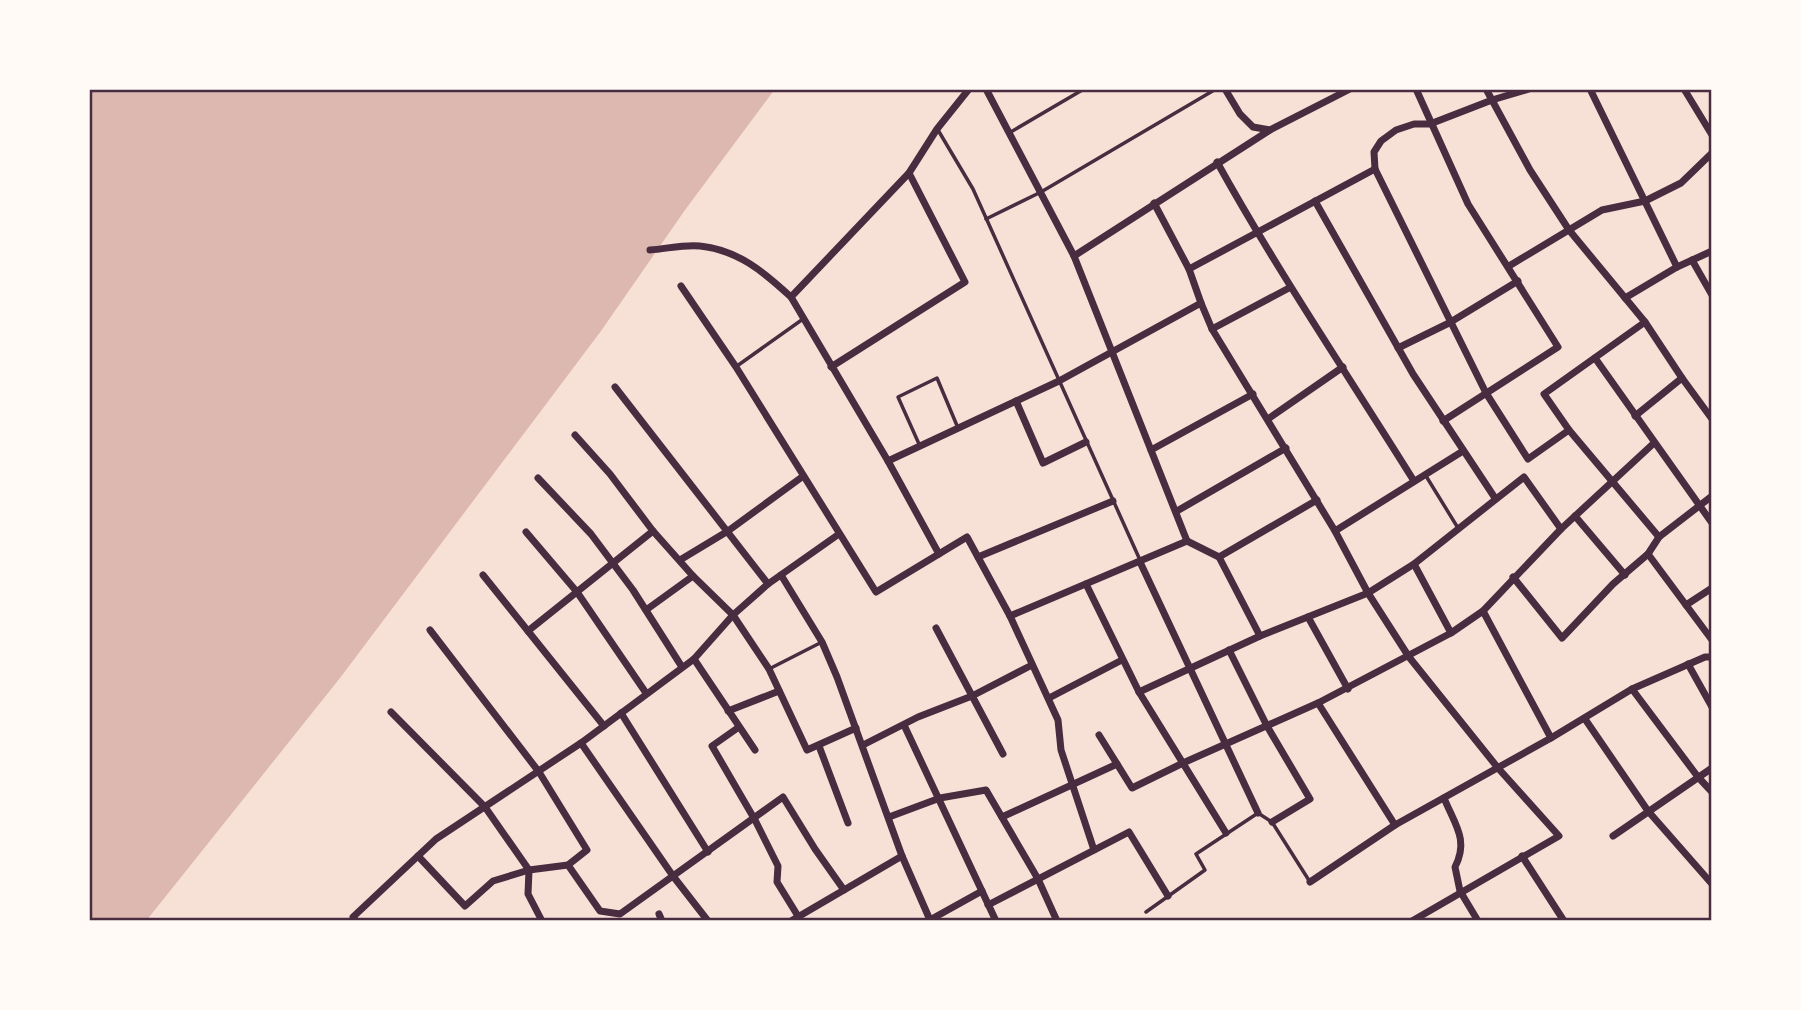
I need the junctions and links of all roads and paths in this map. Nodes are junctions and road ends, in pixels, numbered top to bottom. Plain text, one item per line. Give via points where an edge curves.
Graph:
1 (969, 89) edge
2 (986, 89) edge
3 (1084, 89) edge
4 (1216, 89) edge
5 (1225, 89) edge
6 (1350, 89) edge
7 (1416, 89) edge
8 (1486, 89) edge
9 (1529, 89) edge
10 (1590, 89) edge
11 (1684, 89) edge
12 (1492, 100) junction
13 (1430, 124) junction
14 (937, 129) junction
15 (1270, 130) junction
16 (1009, 133) junction
17 (1712, 135) edge
18 (1712, 153) edge
19 (1217, 162) junction
20 (1375, 169) junction
21 (909, 173) junction
22 (1041, 192) junction
23 (1315, 201) junction
24 (1645, 201) junction
25 (1154, 203) junction
26 (986, 219) junction
27 (1569, 230) junction
28 (1257, 234) junction
29 (650, 250) dead end
30 (1712, 251) edge
31 (1074, 256) junction
32 (1692, 260) junction
33 (1508, 266) junction
34 (1677, 267) junction
35 (1189, 269) junction
36 (1518, 281) junction
37 (681, 286) dead end
38 (1289, 288) junction
39 (1712, 295) edge
40 (791, 297) junction
41 (1625, 298) junction
42 (1200, 303) junction
43 (803, 318) junction
44 (1645, 322) junction
45 (1449, 323) junction
46 (1212, 329) junction
47 (1398, 348) junction
48 (1113, 351) junction
49 (1595, 358) junction
50 (736, 367) junction
51 (831, 367) junction
52 (1343, 367) junction
53 (1682, 378) junction
54 (1059, 381) junction
55 (615, 387) dead end
56 (1486, 393) junction
57 (1253, 394) junction
58 (1016, 401) junction
59 (1635, 416) junction
60 (1268, 419) junction
61 (1712, 419) edge
62 (1443, 421) junction
63 (958, 428) junction
64 (1569, 429) junction
65 (575, 435) dead end
66 (1086, 442) junction
67 (1654, 443) junction
68 (919, 446) junction
69 (1286, 448) junction
70 (1151, 450) junction
71 (1463, 451) junction
72 (888, 461) junction
73 (1425, 474) junction
74 (803, 477) junction
75 (538, 478) dead end
76 (1414, 481) junction
77 (1612, 481) junction
78 (1712, 496) edge
79 (1495, 498) junction
80 (1317, 500) junction
81 (1113, 501) junction
82 (1700, 505) junction
83 (1177, 511) junction
84 (1575, 516) junction
85 (1712, 523) edge
86 (1458, 528) junction
87 (1561, 529) junction
88 (653, 531) junction
89 (728, 531) junction
90 (1335, 531) junction
91 (526, 532) dead end
92 (839, 534) junction
93 (1659, 537) junction
94 (1187, 541) junction
95 (939, 554) junction
96 (1648, 554) junction
97 (978, 557) junction
98 (1219, 557) junction
99 (680, 560) junction
100 (1140, 562) junction
101 (613, 563) junction
102 (1414, 564) junction
103 (482, 575) dead end
104 (781, 575) junction
105 (1625, 575) junction
106 (693, 576) junction
107 (1513, 577) junction
108 (768, 584) junction
109 (1086, 584) junction
110 (1712, 588) edge
111 (577, 592) junction
112 (1368, 593) junction
113 (1686, 605) junction
114 (646, 610) junction
115 (1483, 611) junction
116 (733, 615) junction
117 (1010, 616) junction
118 (1308, 617) junction
119 (936, 628) dead end
120 (430, 630) dead end
121 (528, 631) junction
122 (1451, 633) junction
123 (1260, 636) junction
124 (1712, 640) edge
125 (822, 642) junction
126 (1229, 650) junction
127 (1409, 657) junction
128 (1712, 657) edge
129 (694, 659) junction
130 (1122, 660) junction
131 (1688, 664) junction
132 (1032, 665) junction
133 (682, 667) junction
134 (1191, 667) junction
135 (769, 669) junction
136 (1348, 689) junction
137 (1632, 689) junction
138 (779, 691) junction
139 (1139, 692) junction
140 (646, 693) junction
141 (972, 696) junction
142 (1049, 698) junction
143 (1318, 703) junction
144 (1712, 707) edge
145 (728, 711) junction
146 (391, 712) dead end
147 (621, 713) junction
148 (1585, 719) junction
149 (904, 725) junction
150 (604, 726) junction
151 (1268, 726) junction
152 (739, 727) junction
153 (856, 728) junction
154 (1099, 735) dead end
155 (1551, 738) junction
156 (581, 743) junction
157 (863, 745) junction
158 (1226, 745) junction
159 (819, 746) junction
160 (755, 750) dead end
161 (1003, 754) dead end
162 (1183, 763) junction
163 (1117, 764) junction
164 (1498, 768) junction
165 (1712, 768) edge
166 (539, 772) junction
167 (1698, 777) junction
168 (1072, 786) junction
169 (1712, 792) edge
170 (940, 798) junction
171 (1444, 798) junction
172 (485, 807) junction
173 (1648, 811) junction
174 (1258, 813) junction
175 (889, 817) junction
176 (1002, 817) junction
177 (755, 820) junction
178 (1272, 822) junction
179 (848, 823) dead end
180 (1395, 825) junction
181 (1226, 832) junction
182 (1614, 836) dead end
183 (1094, 850) junction
184 (708, 852) junction
185 (418, 856) junction
186 (902, 856) junction
187 (1522, 856) junction
188 (568, 864) junction
189 (529, 870) junction
190 (673, 876) junction
191 (1038, 879) junction
192 (1310, 882) joint
193 (1712, 884) edge
194 (844, 890) junction
195 (982, 891) junction
196 (1461, 891) junction
197 (1168, 896) junction
198 (988, 905) junction
199 (1146, 912) dead end
200 (943, 917) edge
201 (797, 919) edge
202 (929, 920) edge
203 (356, 921) edge
204 (542, 921) edge
205 (708, 921) edge
206 (996, 921) edge
207 (1057, 921) edge
208 (1412, 921) edge
209 (1478, 921) edge
210 (1564, 921) edge

1 - 14 street
2 - 16 street
3 - 16 lane
4 - 22 lane
5 - 15 street via 1253,127
6 - 15 street
7 - 13 street
8 - 12 street
9 - 12 street
10 - 24 street
11 - 17 street
12 - 13 street
12 - 27 street
13 - 20 street via 1396,130 1381,141 1374,152
13 - 33 street via 1468,204
14 - 21 street
14 - 26 lane
15 - 19 street
16 - 22 street
18 - 24 street via 1681,183
19 - 25 street
19 - 28 street
20 - 23 street
20 - 45 street
21 - 40 street
21 - 51 street via 965,282
22 - 26 lane
22 - 31 street
23 - 28 street
23 - 47 street
24 - 27 street via 1602,210
24 - 34 street
25 - 31 street
25 - 35 street
26 - 54 lane
27 - 33 street
27 - 41 street
28 - 35 street
28 - 38 street
29 - 40 street via 699,245 737,255
30 - 32 street
31 - 48 street
32 - 34 street
32 - 39 street
33 - 36 street
34 - 41 street
35 - 42 street
36 - 45 street
36 - 56 street via 1558,347
37 - 50 street
38 - 46 street
38 - 52 street
40 - 43 street
41 - 44 street
42 - 46 street
42 - 48 street
43 - 50 lane
43 - 51 street
44 - 49 street
44 - 53 street
45 - 47 street
45 - 56 street
46 - 57 street
47 - 62 street
48 - 54 street
48 - 70 street
49 - 59 street
49 - 64 street via 1544,394
50 - 74 street
51 - 72 street
52 - 60 street
52 - 76 street
53 - 59 street
53 - 61 street
54 - 58 street
54 - 66 lane
55 - 89 street
56 - 62 street
56 - 64 street via 1528,459
57 - 60 street
57 - 70 street
58 - 63 street
58 - 66 street via 1043,463
59 - 67 street
60 - 69 street
62 - 71 street
63 - 68 street
63 - 68 lane via 937,378 898,397
64 - 77 street
65 - 88 street
66 - 81 lane
67 - 77 street
67 - 82 street
68 - 72 street
69 - 80 street
69 - 83 street
70 - 83 street
71 - 73 street
71 - 79 street
72 - 95 street
73 - 76 street
73 - 86 lane
74 - 89 street
74 - 92 street
75 - 101 street
76 - 90 street
77 - 84 street
77 - 93 street
78 - 82 street
79 - 86 street
79 - 87 street via 1524,477
80 - 90 street
80 - 98 street
81 - 97 street
81 - 100 lane
82 - 85 street
82 - 93 street
83 - 94 street
84 - 87 street
84 - 105 street
86 - 102 street
87 - 107 street
88 - 99 street
88 - 101 street
89 - 99 street
89 - 108 street
90 - 112 street
91 - 111 street
92 - 95 street via 876,592
92 - 104 street
93 - 96 street
94 - 98 street
94 - 100 street
95 - 97 street via 967,537
96 - 105 street
96 - 113 street
97 - 117 street
98 - 123 street
99 - 106 street
100 - 109 street
100 - 134 street
101 - 111 street
101 - 114 street
102 - 112 street
102 - 122 street
103 - 121 street
104 - 108 street
104 - 125 street
105 - 107 street via 1562,638
106 - 114 street
106 - 116 street
107 - 115 street
108 - 116 street
109 - 117 street
109 - 130 street
110 - 113 street
111 - 121 street
111 - 140 street
112 - 118 street
112 - 127 street
113 - 124 street
114 - 133 street
115 - 122 street
115 - 155 street
116 - 129 street
116 - 135 street
117 - 132 street
118 - 123 street
118 - 136 street
119 - 141 street
120 - 166 street
121 - 150 street
122 - 127 street
123 - 126 street
125 - 135 lane
125 - 153 street
126 - 134 street
126 - 151 street
127 - 136 street
127 - 164 street
128 - 131 street
129 - 133 street
129 - 145 street
130 - 139 street
130 - 142 street
131 - 137 street
131 - 144 street
132 - 141 street
132 - 142 street
133 - 140 street
134 - 139 street
134 - 158 street
135 - 138 street
136 - 143 street
137 - 148 street
137 - 167 street
138 - 145 street
138 - 159 street via 807,750
139 - 162 street
140 - 147 street
141 - 149 street
141 - 161 street
142 - 168 street
143 - 151 street
143 - 180 street
145 - 152 street
146 - 172 street
147 - 150 street
147 - 184 street
148 - 155 street
148 - 173 street
149 - 157 street
149 - 170 street
150 - 156 street
151 - 158 street
151 - 178 street via 1310,799
152 - 160 street
152 - 177 street via 712,746
153 - 157 street
153 - 159 street
154 - 163 street
155 - 164 street
156 - 166 street
156 - 190 street
157 - 175 street
158 - 162 street
158 - 174 street
159 - 179 street
162 - 163 street via 1132,788
162 - 181 street
163 - 168 street
164 - 171 street
164 - 187 street via 1559,836
165 - 167 street
166 - 172 street
166 - 188 street via 587,850
167 - 169 street
167 - 173 street
168 - 176 street
168 - 183 street
170 - 175 street
170 - 176 street via 986,790
170 - 195 street
171 - 180 street
171 - 196 street via 1463,844 1455,867
172 - 185 street
172 - 189 street
173 - 182 street
173 - 193 street
174 - 178 lane
174 - 181 lane
175 - 186 street
176 - 191 street
177 - 184 street
177 - 194 street via 783,797
177 - 201 street
178 - 192 lane
180 - 192 street
181 - 197 lane via 1196,854 1205,870
183 - 191 street
183 - 197 street via 1129,832
184 - 190 street
185 - 189 street via 465,906 493,881
185 - 203 street via 353,917
186 - 194 street
186 - 202 street
187 - 196 street
187 - 210 street
188 - 189 street
188 - 190 street via 600,911 620,914
189 - 204 street via 528,894
190 - 205 street
191 - 198 street
191 - 207 street
194 - 201 street
195 - 198 street
195 - 200 street
196 - 208 street
196 - 209 street
197 - 199 lane
198 - 206 street
200 - 202 street

